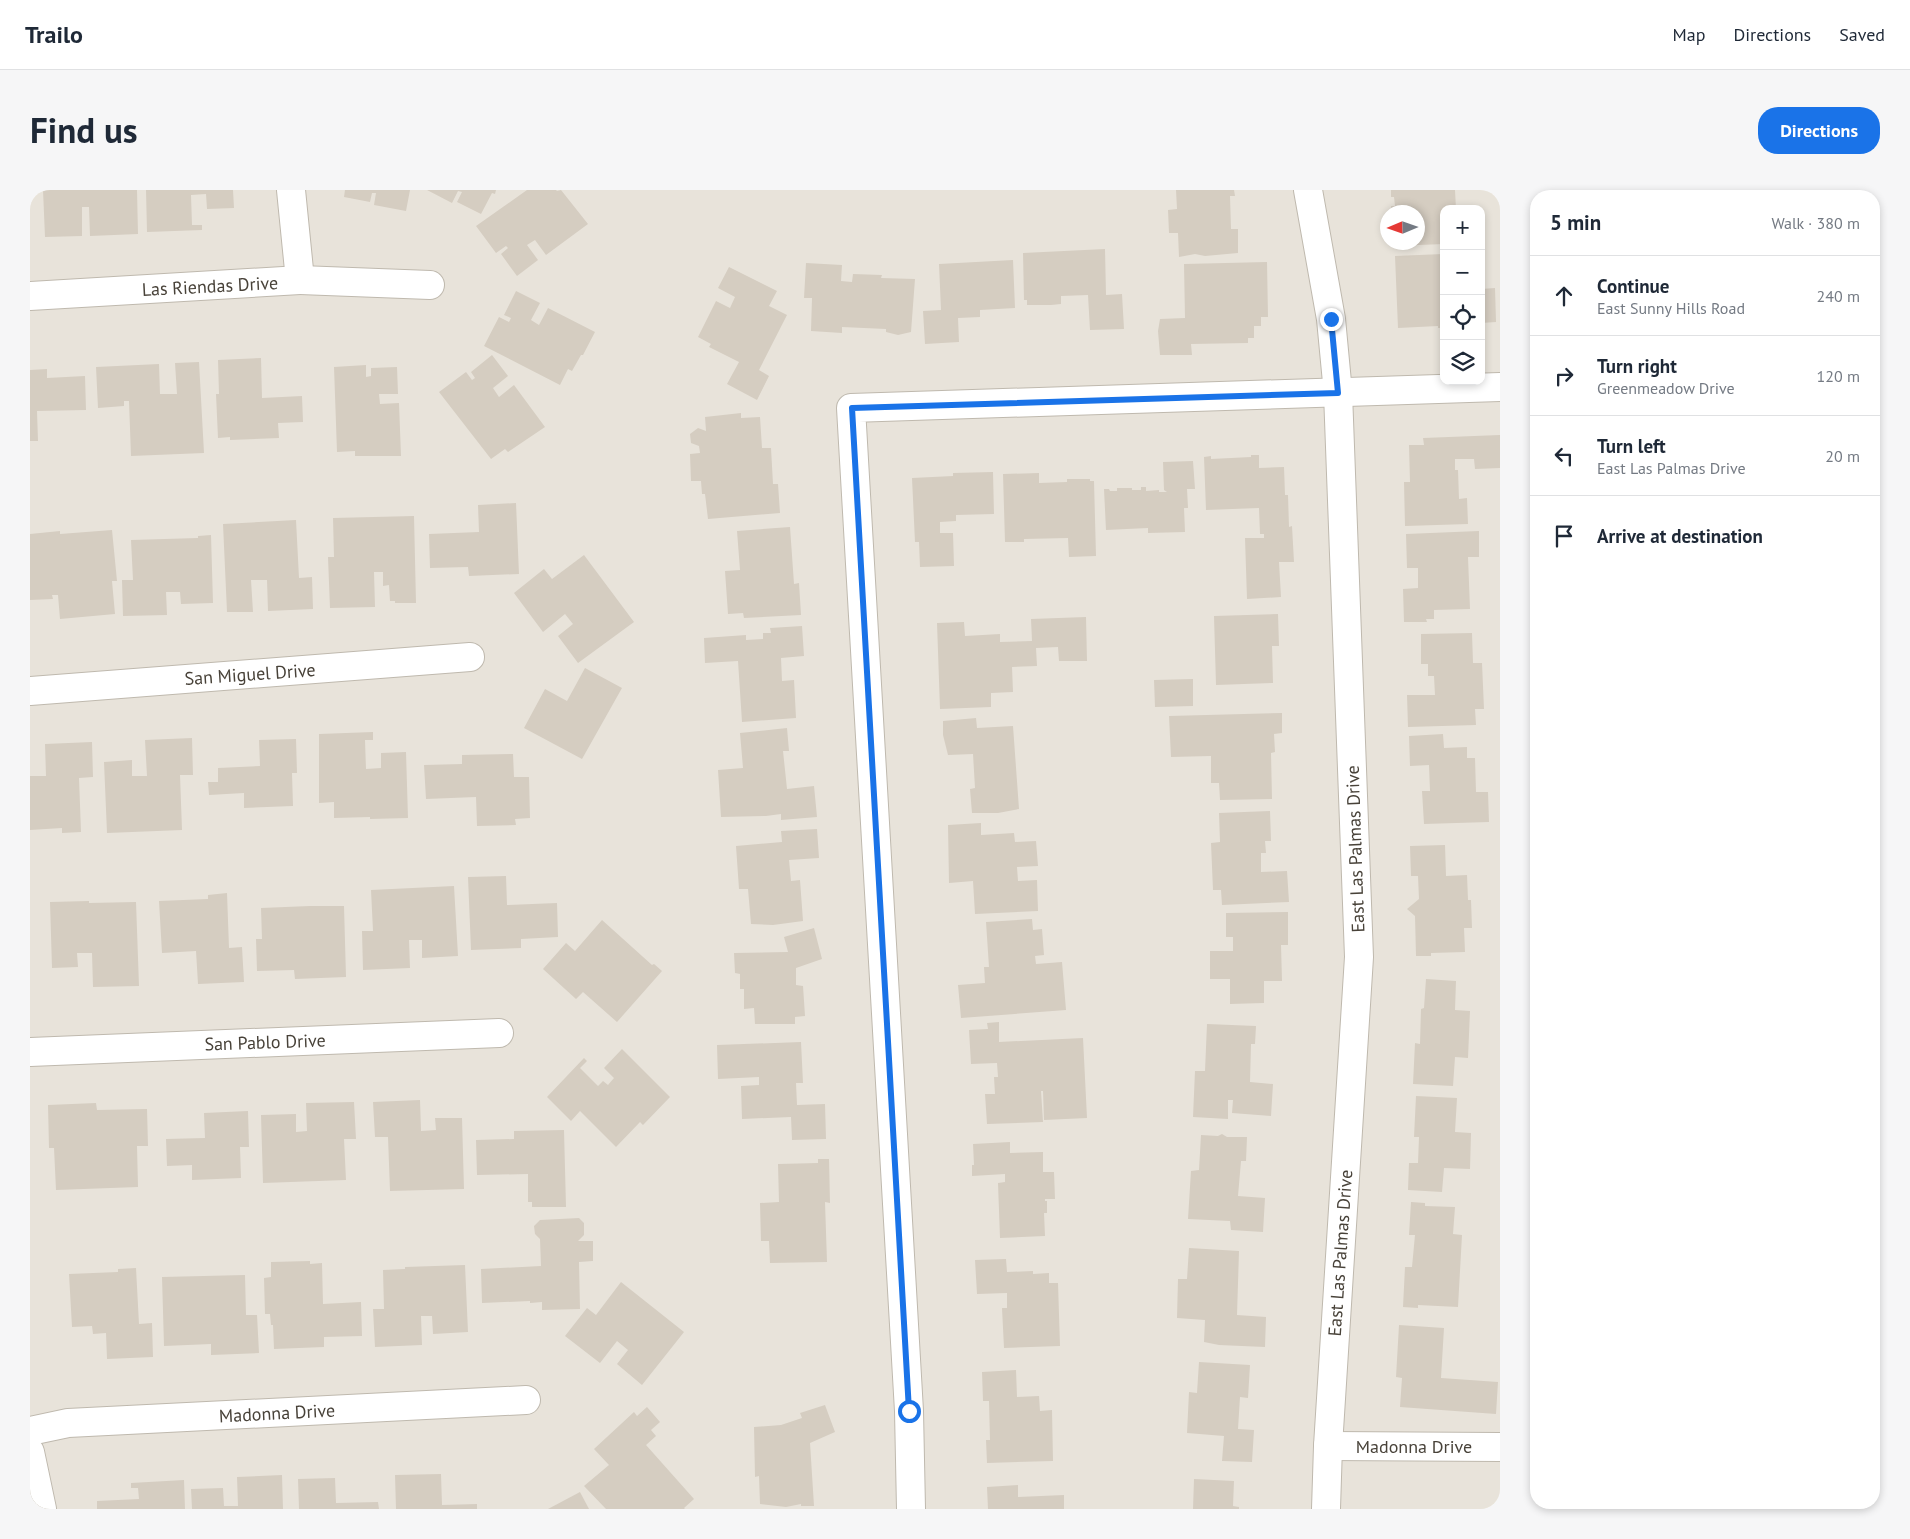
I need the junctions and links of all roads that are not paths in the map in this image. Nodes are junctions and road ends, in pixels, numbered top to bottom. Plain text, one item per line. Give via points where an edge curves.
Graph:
1 (291, 190) edge
2 (1308, 190) edge
3 (300, 280) junction
4 (430, 285) dead end
5 (30, 296) edge
6 (1500, 387) edge
7 (1338, 393) junction
8 (470, 657) dead end
9 (30, 691) edge
10 (499, 1033) dead end
11 (30, 1052) edge
12 (526, 1400) dead end
13 (30, 1431) edge
14 (1328, 1446) junction
15 (1500, 1447) edge
16 (30, 1452) edge
17 (42, 1509) edge
18 (911, 1509) edge
19 (1326, 1509) edge

1 - 3 street, Las Riendas Drive
2 - 7 street, East Las Palmas Drive via 1331,319
3 - 4 street
3 - 5 street, Las Riendas Drive
6 - 7 street
7 - 14 street, East Las Palmas Drive via 1359,957
7 - 18 street via 852,408 908,1401
8 - 9 street, San Miguel Drive
10 - 11 street, San Pablo Drive
12 - 13 street, Madonna Drive via 68,1423
14 - 15 street, Madonna Drive
14 - 19 street, East Las Palmas Drive
16 - 17 street

